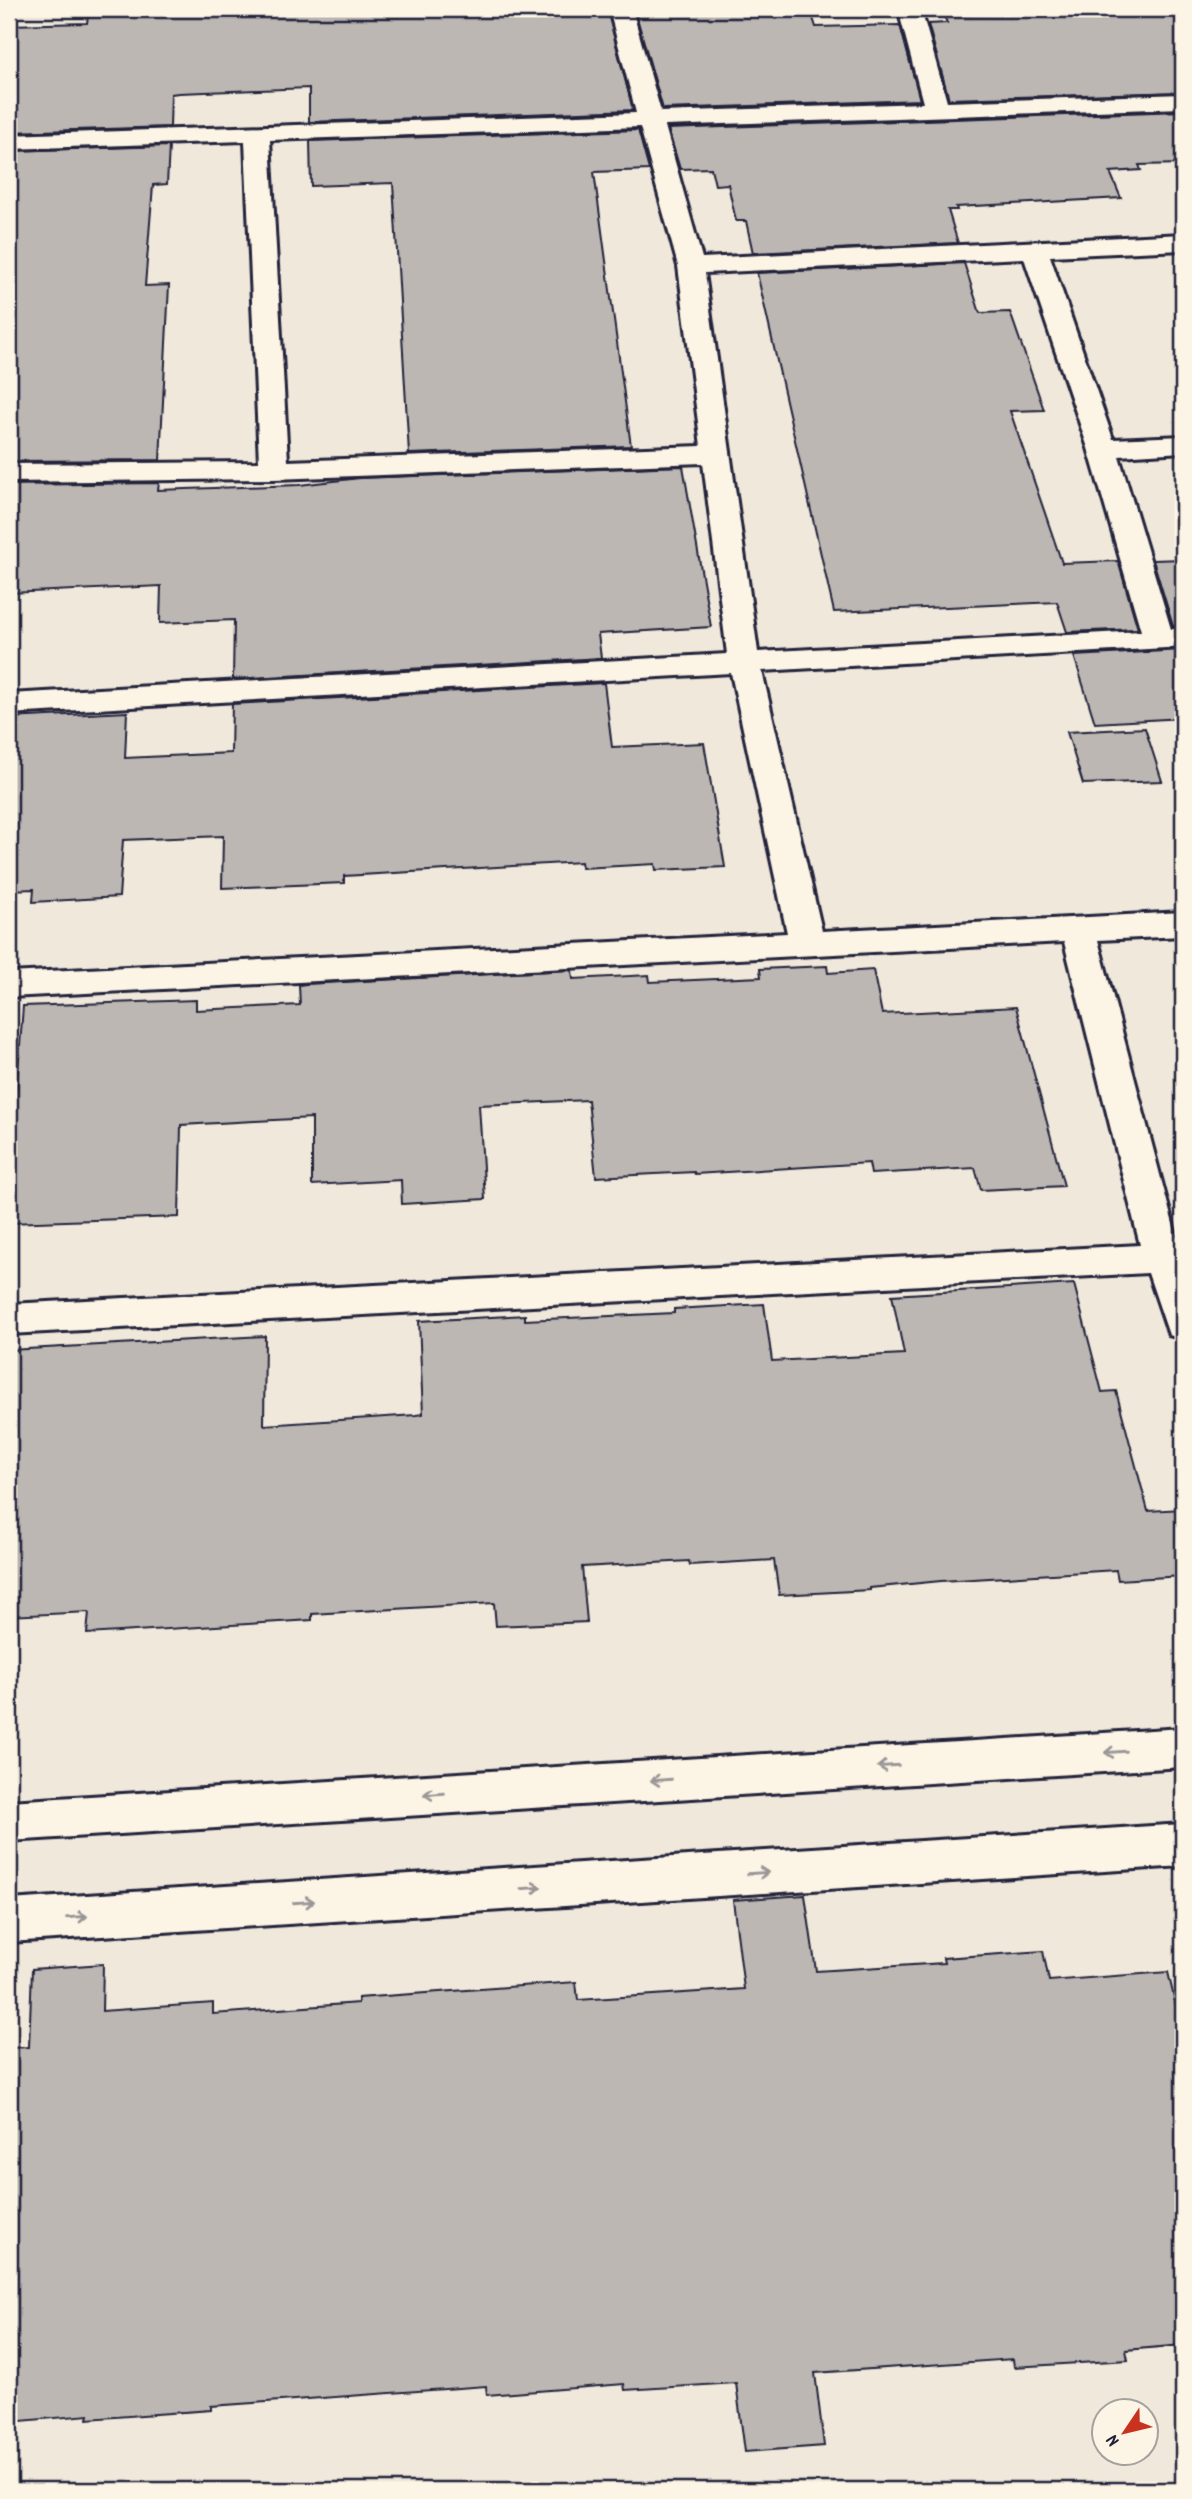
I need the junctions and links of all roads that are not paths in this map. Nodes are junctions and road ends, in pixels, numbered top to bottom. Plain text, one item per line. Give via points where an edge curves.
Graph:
1 (620, 9) edge
2 (909, 9) edge
3 (1183, 101) edge
4 (937, 110) junction
5 (650, 119) junction
6 (257, 133) junction
7 (9, 142) edge
8 (1183, 242) edge
9 (1035, 251) junction
10 (691, 266) junction
11 (1183, 444) edge
12 (1102, 448) junction
13 (716, 454) junction
14 (274, 470) junction
15 (9, 473) edge
16 (1171, 638) edge
17 (744, 662) junction
18 (9, 704) edge
19 (1183, 924) edge
20 (1077, 930) junction
21 (807, 943) junction
22 (9, 985) edge
23 (1173, 1258) edge
24 (9, 1319) edge
25 (1183, 1324) edge
26 (1183, 1747) edge
27 (9, 1821) edge
28 (1183, 1845) edge
29 (9, 1921) edge

1 - 5 street
2 - 4 street
3 - 4 street
4 - 5 street
5 - 6 street
5 - 10 street
6 - 7 street
6 - 14 street
8 - 9 street
9 - 10 street
9 - 12 street
10 - 13 street
11 - 12 street
12 - 16 street
13 - 14 street
13 - 17 street
14 - 15 street
16 - 17 street
17 - 18 street
17 - 21 street
19 - 20 street
20 - 21 street
20 - 23 street
21 - 22 street
23 - 24 street
23 - 25 street
26 -> 27 street
29 -> 28 street

